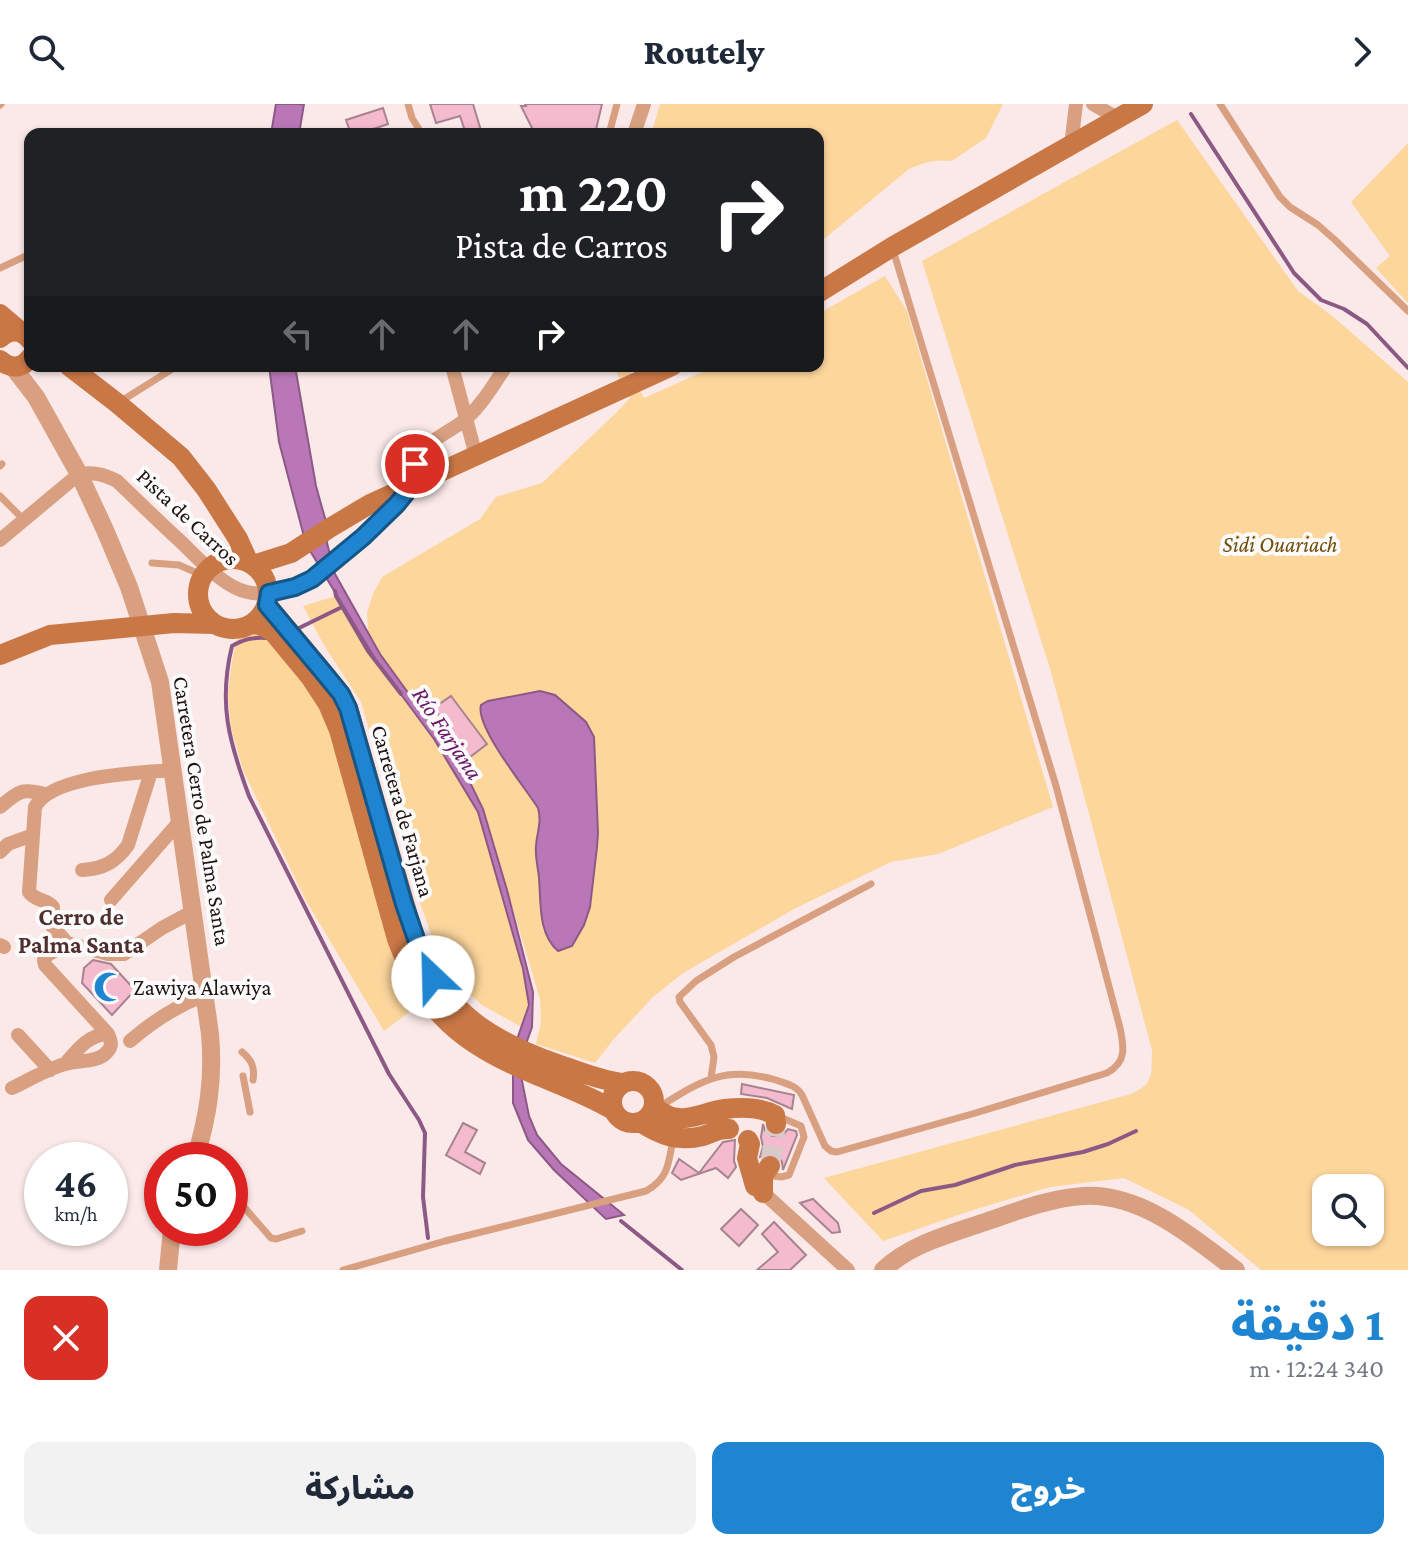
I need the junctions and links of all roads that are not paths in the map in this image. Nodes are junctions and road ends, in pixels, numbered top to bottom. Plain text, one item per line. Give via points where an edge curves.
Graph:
1 (408, 104) edge
2 (617, 104) edge
3 (644, 104) edge
4 (1076, 104) edge
5 (1093, 104) edge
6 (1143, 104) edge
7 (1220, 104) edge
8 (412, 118) junction
9 (1119, 119) junction
10 (410, 128) edge
11 (418, 128) edge
12 (611, 128) edge
13 (636, 128) edge
14 (1071, 146) junction
15 (892, 247) junction
16 (24, 257) edge
17 (0, 268) edge
18 (824, 289) edge
19 (1408, 311) edge
20 (0, 314) edge
21 (22, 337) edge
22 (25, 372) edge
23 (74, 372) edge
24 (167, 372) edge
25 (453, 372) edge
26 (502, 372) edge
27 (657, 372) edge
28 (117, 403) junction
29 (465, 421) junction
30 (476, 456) junction
31 (79, 474) junction
32 (413, 484) junction
33 (0, 496) edge
34 (24, 520) junction
35 (231, 528) junction
36 (0, 540) edge
37 (291, 553) junction
38 (152, 563) dead end
39 (251, 564) junction
40 (212, 568) junction
41 (314, 576) joint
42 (268, 595) junction
43 (198, 598) junction
44 (174, 623) junction
45 (214, 624) junction
46 (252, 624) junction
47 (282, 633) junction
48 (0, 655) edge
49 (174, 770) junction
50 (151, 772) junction
51 (45, 794) junction
52 (0, 807) edge
53 (180, 821) junction
54 (33, 835) junction
55 (0, 852) edge
56 (82, 870) dead end
57 (871, 884) dead end
58 (111, 900) dead end
59 (192, 912) junction
60 (67, 943) junction
61 (205, 995) junction
62 (108, 1034) junction
63 (18, 1035) dead end
64 (130, 1041) dead end
65 (242, 1052) dead end
66 (66, 1063) junction
67 (533, 1064) junction
68 (50, 1070) junction
69 (243, 1076) dead end
70 (711, 1078) junction
71 (253, 1080) dead end
72 (621, 1083) junction
73 (12, 1088) dead end
74 (656, 1107) junction
75 (613, 1110) junction
76 (250, 1112) dead end
77 (776, 1120) joint
78 (640, 1122) junction
79 (725, 1122) junction
80 (673, 1139) junction
81 (748, 1140) dead end
82 (200, 1142) edge
83 (763, 1180) junction
84 (248, 1212) edge
85 (302, 1231) dead end
86 (170, 1246) edge
87 (168, 1270) edge
88 (343, 1270) edge
89 (848, 1270) edge
90 (883, 1270) edge
91 (1236, 1270) edge

1 - 8 lane
2 - 12 lane
3 - 13 street
4 - 14 street
5 - 9 street
6 - 9 main road
7 - 19 lane via 1280,197 1335,240
8 - 10 lane
8 - 11 lane
9 - 14 main road
14 - 15 main road
15 - 18 main road
15 - 70 lane via 1056,786 1124,1051 1107,1073 837,1152 825,1146 797,1088 749,1075
16 - 17 lane
20 - 21 main road
22 - 31 street, Carretera Cerro de Palma Santa
23 - 28 main road
24 - 28 lane
25 - 29 street
26 - 29 street, Pista de Carros
27 - 30 main road
28 - 35 main road via 181,457
29 - 30 street
29 - 32 street, Pista de Carros via 419,456
30 - 32 main road
31 - 34 street
31 - 40 street, Pista de Carros via 105,474 117,481
31 - 49 street, Carretera Cerro de Palma Santa via 129,587 160,682
32 - 37 main road
32 - 41 lane, Pista de Carros via 380,521
33 - 34 lane
34 - 36 street
35 - 39 main road
35 - 40 main road
37 - 39 main road
37 - 42 main road
38 - 40 lane
39 - 40 main road via 241,560
39 - 42 main road, Carretera de Farjana via 260,571
40 - 42 street, Pista de Carros via 229,585
40 - 43 main road
41 - 42 street, Pista de Carros
42 - 46 main road
42 - 47 main road, Carretera de Farjana
43 - 44 main road
43 - 45 main road
44 - 45 main road
44 - 48 main road via 50,635
45 - 46 main road via 237,629
46 - 47 main road, Carretera de Farjana
47 - 67 main road, Carretera de Farjana via 317,675 341,694 404,904 433,977 495,1046
49 - 50 street
49 - 53 street, Carretera Cerro de Palma Santa
50 - 51 street via 95,778
50 - 56 street via 123,853 106,866
51 - 52 street via 21,790
51 - 54 street via 35,807
53 - 58 street
53 - 59 street, Carretera Cerro de Palma Santa
54 - 55 street
54 - 60 street via 29,892 53,907 52,926
57 - 70 lane via 734,957 679,997 711,1045
59 - 60 street via 124,954
59 - 61 street, Carretera Cerro de Palma Santa
60 - 62 street via 46,956 45,965
61 - 64 street via 163,1015
61 - 82 street, Carretera Cerro de Palma Santa via 213,1065
62 - 66 street via 87,1041
62 - 66 street via 107,1053
63 - 68 street
65 - 71 lane via 253,1064
66 - 68 street
67 - 72 main road, Carretera de Farjana
67 - 75 main road, Carretera de Farjana
68 - 73 street
69 - 76 lane
70 - 74 lane
72 - 74 main road, Carretera de Farjana via 645,1084
72 - 75 main road via 613,1092
74 - 78 main road
74 - 79 main road via 681,1119
75 - 78 main road, Carretera de Farjana via 627,1123
77 - 79 main road via 771,1112 750,1108
77 - 83 lane via 801,1126 804,1137 789,1175
78 - 80 main road, Carretera de Farjana
79 - 80 main road via 698,1137
80 - 88 lane via 667,1172 646,1191
81 - 83 main road via 747,1158
83 - 89 street
84 - 85 lane via 271,1238
86 - 87 street
90 - 91 street via 936,1238 1082,1196 1104,1196 1146,1210

